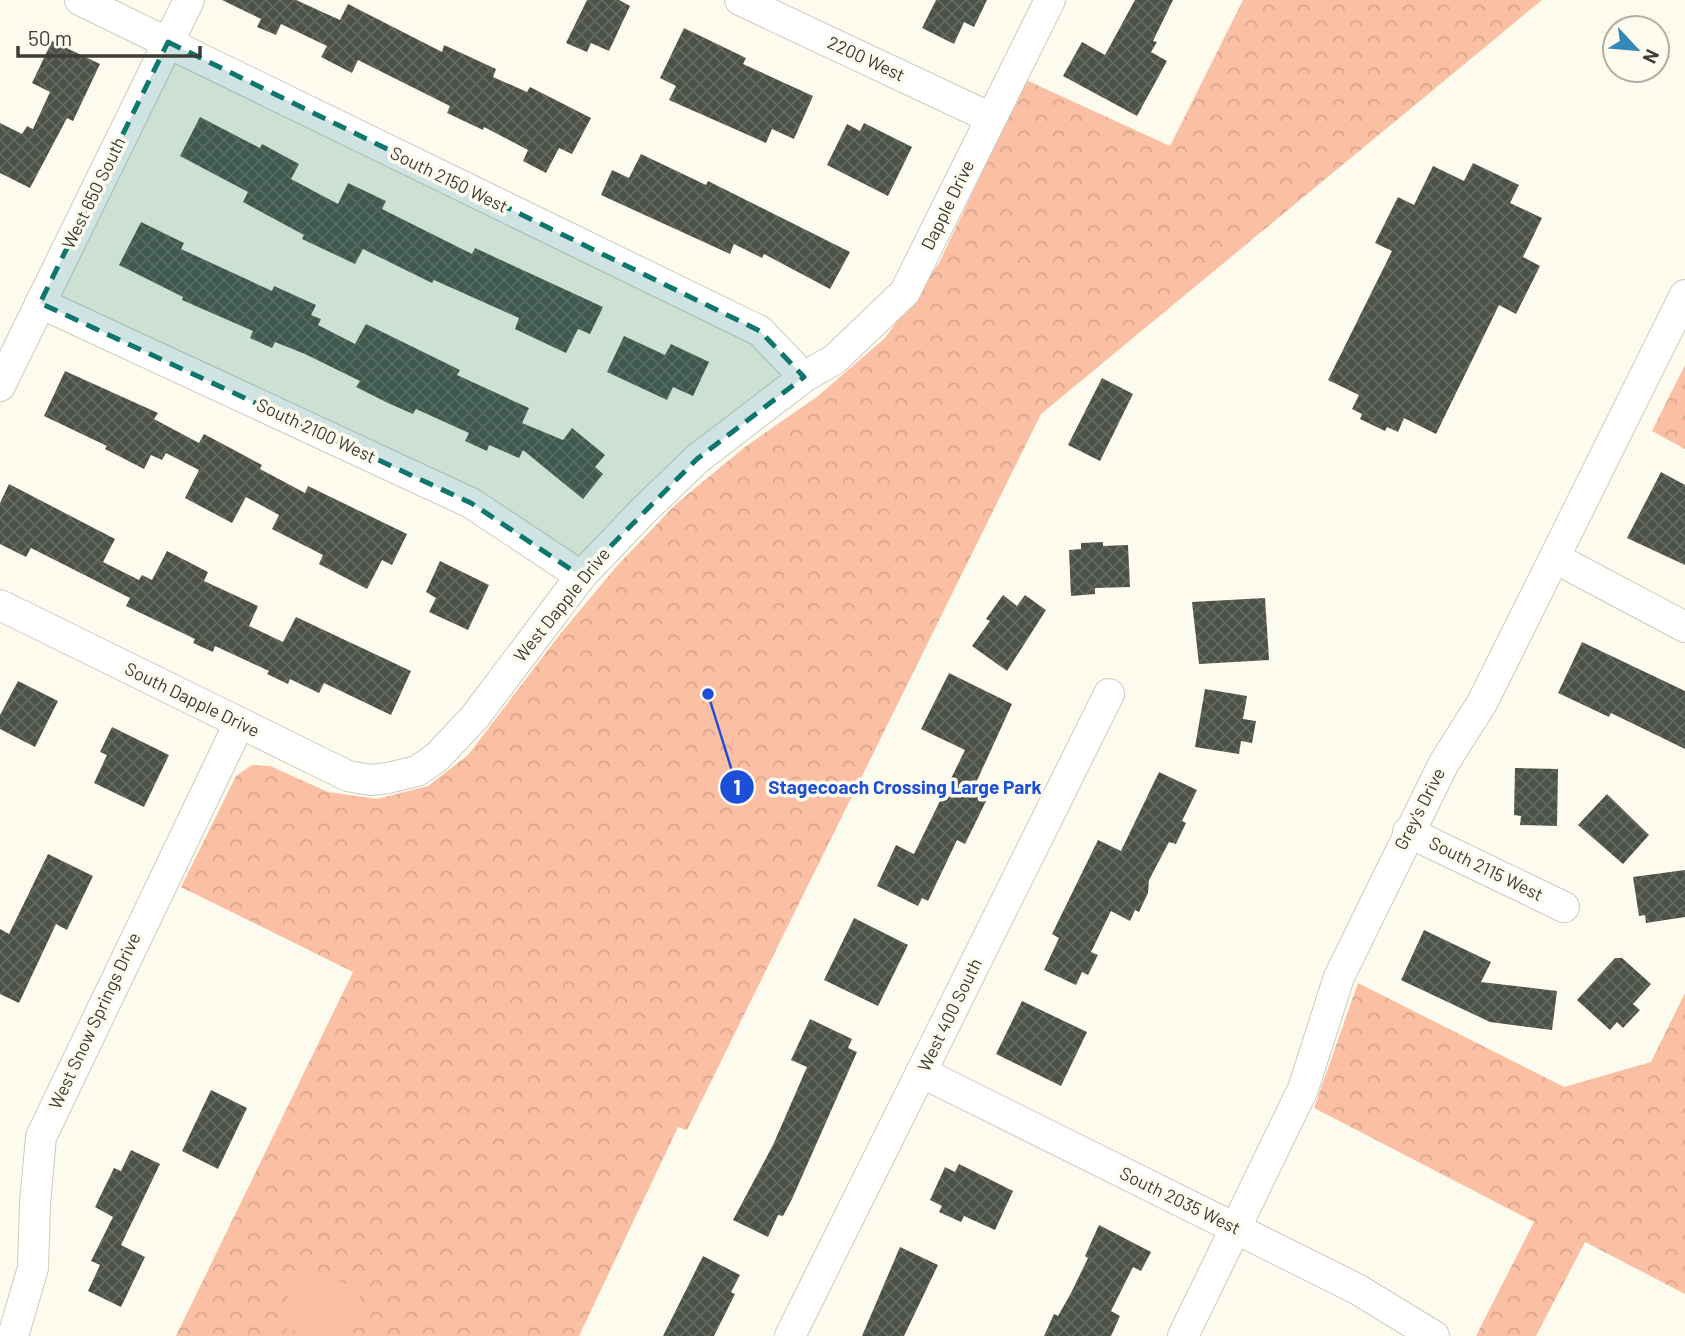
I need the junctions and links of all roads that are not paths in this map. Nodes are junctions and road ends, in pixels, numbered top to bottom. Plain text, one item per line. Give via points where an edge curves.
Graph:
1 (80, 0) edge
2 (189, 0) edge
3 (740, 0) edge
4 (1050, 0) edge
5 (168, 43) junction
6 (991, 118) junction
7 (1685, 295) edge
8 (40, 303) junction
9 (804, 377) junction
10 (0, 386) edge
11 (1555, 558) junction
12 (581, 576) junction
13 (0, 605) edge
14 (1685, 627) edge
15 (1109, 694) dead end
16 (239, 723) junction
17 (388, 778) joint
18 (1408, 832) junction
19 (1564, 907) dead end
20 (921, 1072) junction
21 (1236, 1229) junction
22 (13, 1336) edge
23 (790, 1336) edge
24 (1182, 1336) edge
25 (1434, 1336) edge

1 - 5 street, South 2150 West
2 - 5 street, West 650 South
3 - 6 street, 2200 West
4 - 6 street, Dapple Drive
5 - 8 street, West 650 South
5 - 9 street, South 2150 West via 760,331
6 - 9 street, Dapple Drive via 905,292 835,359
7 - 11 street, Grey's Drive
8 - 10 street, West 650 South
8 - 12 street, South 2100 West via 471,503
9 - 12 street, West Dapple Drive via 697,459
11 - 14 street
11 - 18 street, Grey's Drive via 1482,703
12 - 17 street, West Dapple Drive via 454,742 417,771
13 - 16 street, South Dapple Drive
15 - 20 street, West 400 South
16 - 17 street, South Dapple Drive via 348,776
16 - 22 street, West Snow Springs Drive via 41,1137 33,1268
18 - 19 street, South 2115 West
18 - 21 street, Grey's Drive via 1339,977 1303,1089
20 - 21 street, South 2035 West
20 - 23 street, West 400 South
21 - 24 street, Grey's Drive
21 - 25 street, South 2035 West via 1357,1289

